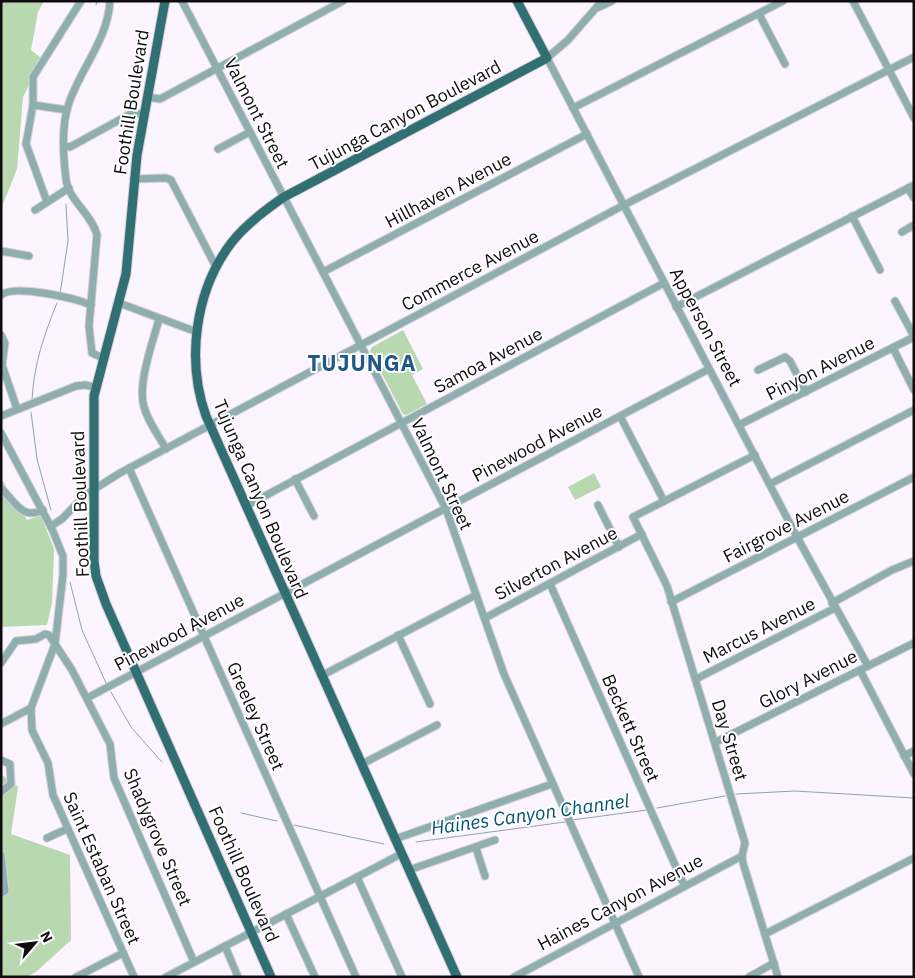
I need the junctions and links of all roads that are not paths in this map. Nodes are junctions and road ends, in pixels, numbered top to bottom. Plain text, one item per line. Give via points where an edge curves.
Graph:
1 (81, 1) edge
2 (110, 1) edge
3 (165, 1) edge
4 (182, 1) edge
5 (343, 1) edge
6 (517, 1) edge
7 (602, 1) edge
8 (612, 1) edge
9 (783, 1) edge
10 (853, 1) edge
11 (594, 9) junction
12 (759, 14) junction
13 (914, 57) edge
14 (547, 58) junction
15 (785, 64) dead end
16 (217, 68) junction
17 (889, 69) junction
18 (147, 96) junction
19 (33, 105) junction
20 (573, 108) junction
21 (67, 110) junction
22 (144, 114) junction
23 (914, 118) edge
24 (250, 132) junction
25 (587, 134) junction
26 (65, 146) junction
27 (218, 149) dead end
28 (134, 179) junction
29 (911, 186) edge
30 (69, 188) junction
31 (284, 197) junction
32 (914, 198) edge
33 (47, 202) junction
34 (624, 205) junction
35 (34, 210) dead end
36 (852, 216) junction
37 (913, 228) edge
38 (902, 232) dead end
39 (1, 251) edge
40 (29, 256) dead end
41 (216, 267) junction
42 (880, 270) dead end
43 (323, 272) junction
44 (664, 283) junction
45 (1, 295) edge
46 (895, 301) dead end
47 (119, 303) junction
48 (91, 305) junction
49 (676, 306) junction
50 (159, 319) junction
51 (197, 332) junction
52 (1, 335) edge
53 (914, 337) edge
54 (362, 345) junction
55 (892, 348) junction
56 (103, 358) junction
57 (709, 369) junction
58 (758, 370) dead end
59 (96, 387) junction
60 (914, 390) edge
61 (806, 392) junction
62 (17, 409) junction
63 (914, 410) edge
64 (1, 416) edge
65 (620, 416) junction
66 (402, 423) junction
67 (210, 425) junction
68 (740, 425) junction
69 (1, 433) edge
70 (166, 449) junction
71 (755, 455) junction
72 (129, 468) junction
73 (914, 478) edge
74 (295, 479) junction
75 (770, 484) junction
76 (1, 488) edge
77 (93, 490) junction
78 (664, 501) junction
79 (598, 505) dead end
80 (246, 506) junction
81 (446, 509) junction
82 (43, 510) junction
83 (314, 516) dead end
84 (633, 517) joint
85 (51, 526) junction
86 (642, 534) junction
87 (797, 537) junction
88 (619, 547) junction
89 (914, 561) edge
90 (550, 584) junction
91 (284, 594) junction
92 (476, 595) junction
93 (671, 602) junction
94 (834, 605) junction
95 (484, 618) junction
96 (204, 635) junction
97 (398, 635) junction
98 (914, 643) edge
99 (55, 644) junction
100 (1, 663) edge
101 (868, 666) junction
102 (860, 670) junction
103 (136, 672) junction
104 (321, 676) junction
105 (696, 680) junction
106 (87, 698) junction
107 (430, 704) dead end
108 (31, 708) junction
109 (1, 724) edge
110 (437, 725) dead end
111 (716, 742) junction
112 (914, 751) edge
113 (904, 756) junction
114 (1, 760) edge
115 (362, 764) junction
116 (914, 774) edge
117 (552, 784) junction
118 (1, 792) edge
119 (67, 829) junction
120 (47, 838) dead end
121 (394, 839) junction
122 (495, 840) dead end
123 (476, 848) junction
124 (1, 854) edge
125 (401, 854) junction
126 (742, 856) junction
127 (914, 858) edge
128 (409, 870) junction
129 (485, 876) dead end
130 (357, 877) junction
131 (684, 885) junction
132 (3, 890) edge
133 (320, 897) junction
134 (286, 914) junction
135 (615, 922) junction
136 (252, 932) junction
137 (765, 934) junction
138 (224, 946) junction
139 (123, 953) junction
140 (194, 962) junction
141 (774, 963) junction
142 (76, 977) edge
143 (134, 977) edge
144 (166, 977) edge
145 (238, 977) edge
146 (271, 977) edge
147 (315, 977) edge
148 (356, 977) edge
149 (402, 977) edge
150 (457, 977) edge
151 (514, 977) edge
152 (639, 977) edge
153 (749, 977) edge
154 (778, 977) edge

1 - 19 street via 34,72
2 - 21 street via 106,27
3 - 18 main road, Foothill Boulevard
4 - 16 street, Valmont Street
5 - 16 street
6 - 14 main road, Apperson Street
7 - 11 street, Tujunga Canyon Boulevard
8 - 11 street
9 - 12 street
10 - 17 street
11 - 14 street, Tujunga Canyon Boulevard via 568,40
12 - 15 street
12 - 20 street
13 - 17 street, Commerce Avenue
14 - 20 street, Apperson Street
14 - 31 main road, Tujunga Canyon Boulevard
16 - 18 street via 160,99
16 - 24 street, Valmont Street
17 - 23 street
17 - 34 street, Commerce Avenue
18 - 22 main road, Foothill Boulevard
19 - 21 street
19 - 33 street via 26,144
20 - 25 street, Apperson Street
21 - 26 street
22 - 26 street via 132,113 70,147
22 - 28 main road, Foothill Boulevard
24 - 27 street
24 - 31 street, Valmont Street
25 - 34 street, Apperson Street
25 - 43 street, Hillhaven Avenue
26 - 30 street
28 - 41 street via 171,180
28 - 47 main road, Foothill Boulevard via 130,250
29 - 32 street
29 - 36 street
30 - 33 street
30 - 48 street via 93,223 97,235
31 - 41 main road, Tujunga Canyon Boulevard via 242,231
31 - 43 street, Valmont Street
33 - 35 street
34 - 44 street, Apperson Street
34 - 54 street, Commerce Avenue
36 - 42 street
36 - 49 street
37 - 38 street
39 - 40 street
41 - 51 main road, Tujunga Canyon Boulevard via 202,304
43 - 54 street, Valmont Street
44 - 49 street, Apperson Street
44 - 66 street, Samoa Avenue
45 - 48 street via 14,291 74,298
46 - 53 street
47 - 50 street
47 - 56 main road, Foothill Boulevard
48 - 56 street via 91,352
49 - 57 street, Apperson Street
50 - 51 street
50 - 70 street via 147,362 142,402
51 - 67 main road, Tujunga Canyon Boulevard via 198,384
52 - 62 street via 5,343 2,365
53 - 55 street, Pinyon Avenue
54 - 66 street, Valmont Street
54 - 67 street, Commerce Avenue
55 - 60 street
55 - 61 street, Pinyon Avenue
56 - 59 main road, Foothill Boulevard
57 - 65 street, Pinewood Avenue
57 - 68 street, Apperson Street
58 - 61 street via 785,358 790,361
59 - 62 street via 81,385
59 - 77 main road, Foothill Boulevard via 93,404
61 - 68 street, Pinyon Avenue
62 - 64 street
63 - 75 street
65 - 78 street
65 - 81 street, Pinewood Avenue
66 - 74 street, Samoa Avenue
66 - 81 street, Valmont Street
67 - 70 street, Commerce Avenue
67 - 80 main road, Tujunga Canyon Boulevard
68 - 71 street, Apperson Street
69 - 82 street, Saint Estaban Street
70 - 72 street, Commerce Avenue
71 - 75 street, Apperson Street
71 - 78 street, Silverton Avenue
72 - 77 street, Commerce Avenue
72 - 96 street, Greeley Street
73 - 87 street, Fairgrove Avenue
74 - 80 street, Samoa Avenue
74 - 83 street
75 - 87 street, Apperson Street
76 - 82 street via 26,513
77 - 85 street, Commerce Avenue
77 - 103 main road, Foothill Boulevard via 96,576
78 - 84 street, Silverton Avenue
79 - 88 street
80 - 91 main road, Tujunga Canyon Boulevard
81 - 91 street, Pinewood Avenue
81 - 92 street, Valmont Street
82 - 85 street, Saint Estaban Street
84 - 86 street, Day Street
85 - 99 street, Saint Estaban Street via 63,556
86 - 88 street, Silverton Avenue
86 - 93 street, Day Street via 663,575
87 - 93 street, Fairgrove Avenue
87 - 94 street, Apperson Street
88 - 90 street, Silverton Avenue
89 - 94 street, Marcus Avenue via 885,574
90 - 95 street, Silverton Avenue
90 - 131 street, Beckett Street
91 - 96 street, Pinewood Avenue
91 - 104 main road, Tujunga Canyon Boulevard
92 - 95 street, Valmont Street
92 - 97 street, Silverton Avenue
93 - 105 street, Day Street
94 - 101 street, Apperson Street
94 - 105 street, Marcus Avenue
95 - 117 street, Valmont Street via 504,674
96 - 103 street, Pinewood Avenue
96 - 133 street, Greeley Street
97 - 104 street, Silverton Avenue
97 - 107 street
98 - 101 street, Glory Avenue
99 - 100 street via 45,634 36,639 20,639 12,644
99 - 106 street, Shadygrove Street
99 - 108 street, Saint Estaban Street
101 - 102 street, Glory Avenue
102 - 111 street, Glory Avenue
102 - 113 street
103 - 106 street, Pinewood Avenue
103 - 136 main road, Foothill Boulevard
104 - 115 main road, Tujunga Canyon Boulevard
105 - 111 street, Day Street
106 - 140 street, Shadygrove Street via 110,744 114,778
108 - 109 street
108 - 119 street, Saint Estaban Street via 34,734 48,763 53,795
110 - 115 street
111 - 126 street, Day Street via 746,843
112 - 113 street
113 - 116 street
114 - 118 street via 10,764 12,773 11,784
115 - 121 main road, Tujunga Canyon Boulevard
117 - 121 street
117 - 135 street, Valmont Street
119 - 120 street
119 - 139 street, Saint Estaban Street
121 - 125 main road, Tujunga Canyon Boulevard
122 - 123 street
123 - 128 street
123 - 129 street
124 - 132 street
125 - 128 main road, Tujunga Canyon Boulevard
125 - 130 street
126 - 131 street, Haines Canyon Avenue
126 - 137 street, Day Street
127 - 137 street
128 - 150 main road, Tujunga Canyon Boulevard
130 - 133 street
130 - 149 street
131 - 135 street, Haines Canyon Avenue
133 - 134 street
133 - 148 street, Greeley Street
134 - 136 street
134 - 147 street
135 - 151 street, Haines Canyon Avenue
135 - 152 street, Valmont Street
136 - 138 street
136 - 146 main road, Foothill Boulevard
137 - 141 street, Day Street
138 - 140 street
138 - 145 street
139 - 142 street
139 - 143 street, Saint Estaban Street
140 - 144 street
141 - 153 street
141 - 154 street, Day Street

